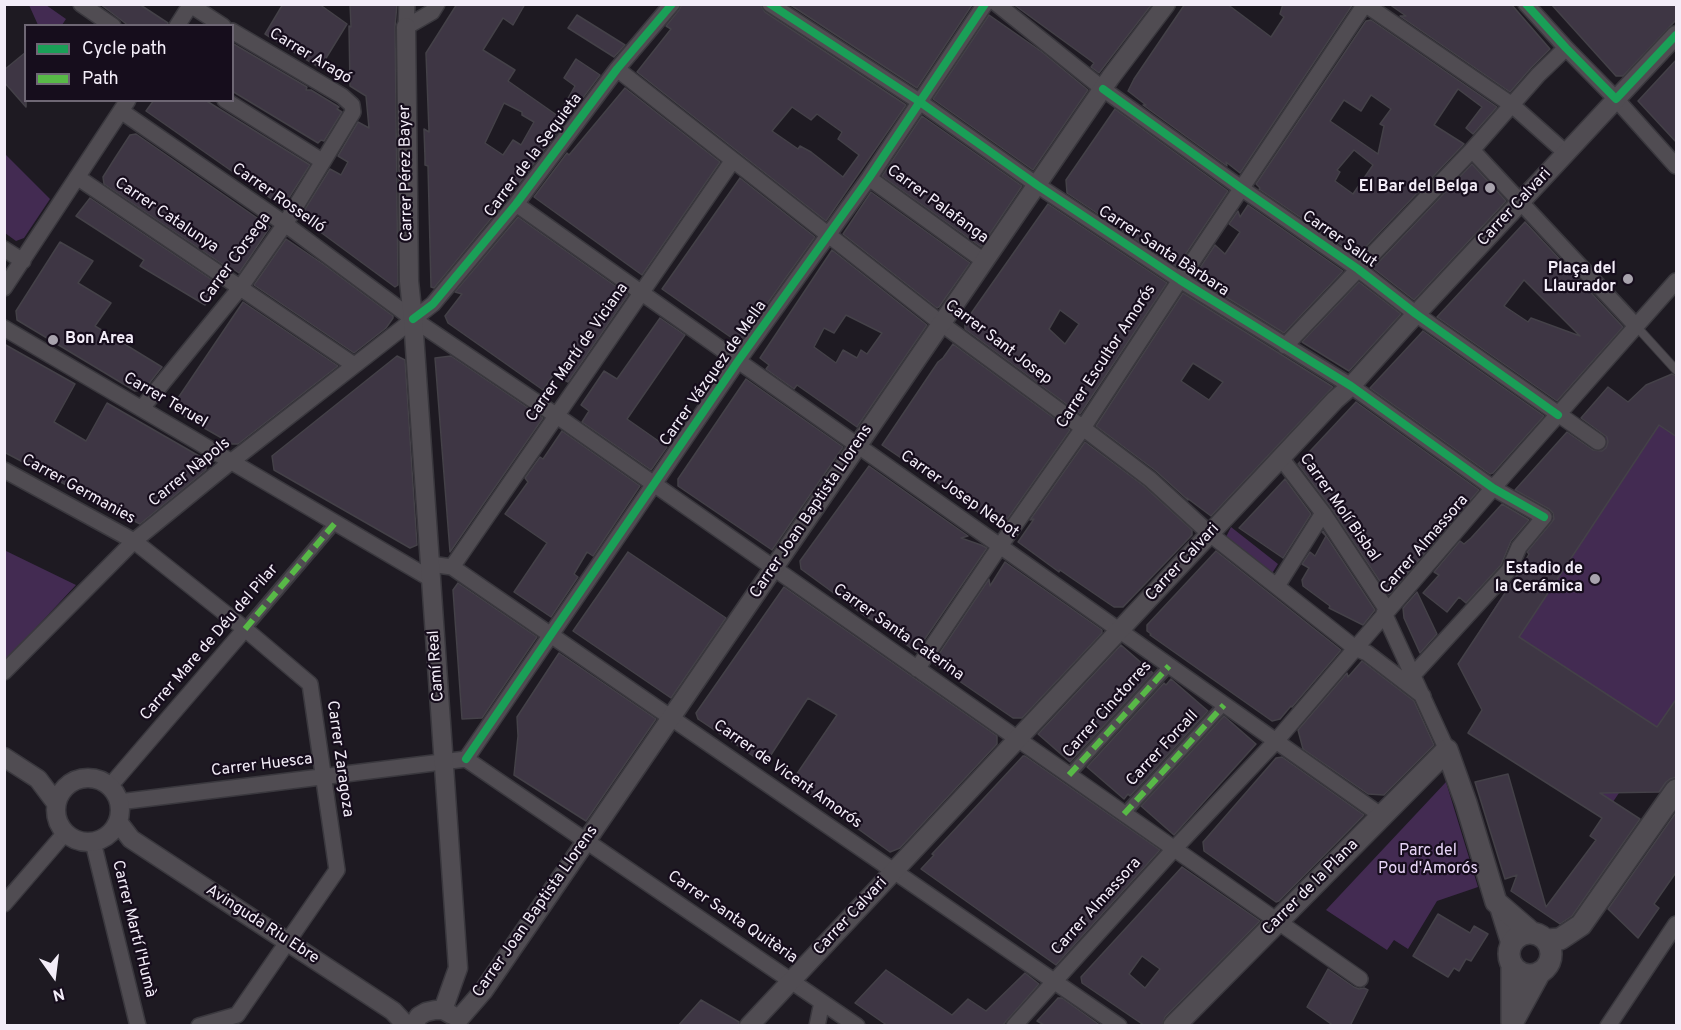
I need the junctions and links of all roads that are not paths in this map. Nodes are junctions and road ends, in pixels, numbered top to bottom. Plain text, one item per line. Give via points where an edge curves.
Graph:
1 (81, 4) edge
2 (407, 4) edge
3 (437, 4) edge
4 (672, 4) edge
5 (770, 4) edge
6 (985, 4) edge
7 (997, 4) edge
8 (1166, 4) edge
9 (1365, 4) edge
10 (1526, 4) edge
11 (190, 5) edge
12 (110, 24) edge
13 (178, 24) edge
14 (219, 24) edge
15 (406, 27) junction
16 (234, 32) edge
17 (1677, 35) edge
18 (1566, 48) junction
19 (617, 69) junction
20 (1103, 89) junction
21 (1616, 99) junction
22 (228, 102) edge
23 (920, 102) junction
24 (1512, 105) junction
25 (124, 106) edge
26 (347, 123) joint
27 (1472, 150) junction
28 (1566, 153) junction
29 (733, 160) junction
30 (322, 161) junction
31 (1677, 166) edge
32 (77, 177) junction
33 (869, 178) junction
34 (1037, 185) junction
35 (1241, 188) junction
36 (1520, 202) junction
37 (516, 204) junction
38 (285, 224) junction
39 (830, 235) junction
40 (4, 249) edge
41 (22, 261) junction
42 (984, 261) junction
43 (1358, 269) junction
44 (1180, 280) junction
45 (1677, 281) edge
46 (4, 288) edge
47 (240, 288) junction
48 (641, 293) junction
49 (1416, 314) junction
50 (413, 319) junction
51 (942, 324) junction
52 (1636, 326) junction
53 (4, 328) edge
54 (1285, 346) junction
55 (738, 361) junction
56 (354, 365) junction
57 (1677, 370) edge
58 (1351, 386) junction
59 (142, 408) junction
60 (1558, 415) junction
61 (556, 416) junction
62 (1083, 428) junction
63 (1598, 442) dead end
64 (858, 446) junction
65 (1281, 458) junction
66 (232, 461) junction
67 (4, 470) edge
68 (654, 484) junction
69 (1493, 488) junction
70 (1323, 513) junction
71 (336, 522) junction
72 (1210, 534) junction
73 (134, 541) junction
74 (1000, 546) junction
75 (452, 567) junction
76 (774, 568) junction
77 (431, 571) junction
78 (1276, 586) junction
79 (1386, 611) junction
80 (245, 629) junction
81 (1119, 631) junction
82 (551, 635) junction
83 (1355, 648) junction
84 (1169, 666) junction
85 (917, 669) junction
86 (4, 672) edge
87 (1413, 675) junction
88 (1423, 696) junction
89 (1224, 705) junction
90 (671, 717) junction
91 (1017, 740) junction
92 (1276, 741) junction
93 (478, 742) junction
94 (1447, 750) junction
95 (4, 757) edge
96 (466, 759) junction
97 (444, 762) junction
98 (480, 768) junction
99 (1069, 776) junction
100 (323, 777) junction
101 (38, 779) junction
102 (67, 785) junction
103 (1677, 790) edge
104 (115, 794) junction
105 (56, 804) junction
106 (1124, 813) junction
107 (1382, 816) junction
108 (65, 833) junction
109 (106, 833) junction
110 (586, 841) junction
111 (1174, 849) junction
112 (894, 871) junction
113 (1496, 902) junction
114 (4, 904) edge
115 (1277, 921) junction
116 (1677, 924) edge
117 (1539, 936) junction
118 (288, 942) junction
119 (1511, 956) junction
120 (1540, 972) junction
121 (1360, 979) dead end
122 (792, 981) junction
123 (1055, 981) junction
124 (822, 1002) junction
125 (454, 1019) edge
126 (413, 1022) edge
127 (1511, 1025) edge
128 (138, 1026) edge
129 (199, 1026) edge
130 (749, 1026) edge
131 (817, 1026) edge
132 (857, 1026) edge
133 (1014, 1026) edge
134 (1119, 1026) edge
135 (1174, 1026) edge
136 (1608, 1026) edge

1 - 12 street
2 - 15 street
3 - 15 street via 432,12
4 - 19 street, Carrer de la Sequieta
5 - 23 street, Carrer Santa Bàrbara
6 - 23 street, Carrer Vázquez de Mella
7 - 20 street, Carrer Salut
8 - 20 street, Carrer Joan Baptista Llorens
9 - 24 street
9 - 35 street, Carrer Escultor Amorós
10 - 18 street
11 - 13 street
11 - 14 street
15 - 50 street, Carrer Pérez Bayer via 408,281
16 - 26 street, Carrer Aragó via 342,96 352,105
17 - 21 street, Carrer Calvari
18 - 21 street
18 - 24 street
19 - 29 street, Carrer Sant Josep
19 - 37 street, Carrer de la Sequieta
20 - 34 street, Carrer Joan Baptista Llorens
20 - 35 street, Carrer Salut
21 - 28 street, Carrer Calvari
21 - 31 street
22 - 30 street
23 - 33 street, Carrer Vázquez de Mella
23 - 34 street, Carrer Santa Bàrbara
24 - 27 street
24 - 28 street
25 - 32 street
25 - 38 street, Carrer Rosselló
26 - 30 street, Carrer Còrsega
27 - 36 street
27 - 43 street
28 - 36 street, Carrer Calvari
29 - 39 street, Carrer Sant Josep
29 - 48 street, Carrer Martí de Viciana
30 - 38 street, Carrer Còrsega
32 - 41 street
32 - 47 street, Carrer Catalunya
33 - 39 street, Carrer Vázquez de Mella
33 - 42 street, Carrer Palafanga
34 - 42 street, Carrer Joan Baptista Llorens
34 - 44 street, Carrer Santa Bàrbara
35 - 43 street, Carrer Salut
35 - 44 street, Carrer Escultor Amorós
36 - 49 street, Carrer Calvari
36 - 52 street
37 - 48 street, Carrer Josep Nebot
37 - 50 street, Carrer de la Sequieta via 433,304
38 - 47 street, Carrer Còrsega
38 - 50 street, Carrer Rosselló
39 - 51 street, Carrer Sant Josep
39 - 55 street, Carrer Vázquez de Mella
40 - 41 street
41 - 46 street
42 - 51 street, Carrer Joan Baptista Llorens
43 - 49 street, Carrer Salut
43 - 54 street
44 - 54 street, Carrer Santa Bàrbara
44 - 62 street, Carrer Escultor Amorós
45 - 52 street
47 - 56 street, Carrer Catalunya
47 - 59 street, Carrer Còrsega
48 - 55 street, Carrer Josep Nebot
48 - 61 street, Carrer Martí de Viciana
49 - 58 street, Carrer Calvari
49 - 60 street, Carrer Salut
50 - 56 street, Carrer Nàpols
50 - 61 street, Carrer Santa Caterina
50 - 77 street, Camí Real
51 - 62 street, Carrer Sant Josep
51 - 64 street, Carrer Joan Baptista Llorens
52 - 57 lane
52 - 60 street, Carrer Almassora
53 - 59 street, Carrer Teruel
54 - 58 street, Carrer Santa Bàrbara
55 - 64 street, Carrer Josep Nebot
55 - 68 street, Carrer Vázquez de Mella
56 - 66 street, Carrer Nàpols
58 - 65 street, Carrer Calvari
58 - 69 street, Carrer Santa Bàrbara
59 - 66 street, Carrer Teruel
60 - 63 street, Carrer Salut
60 - 69 street, Carrer Almassora
61 - 68 street, Carrer Santa Caterina
61 - 75 street, Carrer Martí de Viciana
62 - 72 street, Carrer Sant Josep via 1150,479
62 - 74 street, Carrer Escultor Amorós
64 - 74 street, Carrer Josep Nebot
64 - 76 street, Carrer Joan Baptista Llorens
65 - 70 street, Carrer Molí Bisbal
65 - 72 street, Carrer Calvari
66 - 71 street, Carrer Teruel
66 - 73 street, Carrer Nàpols
67 - 73 street, Carrer Germanies
68 - 76 street, Carrer Santa Caterina
68 - 82 street, Carrer Vázquez de Mella
69 - 79 street, Carrer Almassora
69 - 87 street, Carrer Santa Bàrbara via 1544,517 1519,548 1509,570
70 - 78 street
70 - 79 street, Carrer Molí Bisbal
71 - 77 street, Carrer Teruel
71 - 80 street, Carrer Mare de Déu del Pilar
72 - 78 street, Carrer Sant Josep
72 - 81 street, Carrer Calvari
73 - 80 street, Carrer Zaragoza
73 - 86 street, Carrer Nàpols via 118,551
74 - 81 street, Carrer Josep Nebot
74 - 85 street, Carrer Escultor Amorós
75 - 77 street, Carrer de Vicent Amorós
75 - 82 street, Carrer de Vicent Amorós
76 - 85 street, Carrer Santa Caterina
76 - 90 street, Carrer Joan Baptista Llorens
77 - 97 street, Camí Real
78 - 83 street, Carrer Sant Josep
79 - 83 street, Carrer Almassora
79 - 87 street, Carrer Molí Bisbal
80 - 100 street, Carrer Zaragoza via 310,684
80 - 104 street, Carrer Mare de Déu del Pilar
81 - 84 street, Carrer Josep Nebot
81 - 91 street, Carrer Calvari
82 - 90 street, Carrer de Vicent Amorós
82 - 93 street, Carrer Vázquez de Mella
83 - 88 street
83 - 92 street, Carrer Almassora
84 - 89 street, Carrer Josep Nebot
84 - 99 street, Carrer Cinctorres
85 - 91 street, Carrer Santa Caterina
87 - 88 street, Carrer Molí Bisbal
88 - 94 street, Carrer Molí Bisbal
89 - 92 street, Carrer Josep Nebot
89 - 106 street, Carrer Forcall
90 - 110 street, Carrer Joan Baptista Llorens
90 - 112 street, Carrer de Vicent Amorós
91 - 99 street, Carrer Santa Caterina
91 - 112 street, Carrer Calvari
92 - 107 street, Carrer Josep Nebot
92 - 111 street, Carrer Almassora
93 - 96 street, Carrer Vázquez de Mella
93 - 98 street
94 - 107 main road, Carrer de la Plana
94 - 113 main road
95 - 101 street
96 - 97 street, Carrer Huesca
96 - 98 street, Carrer Santa Quitèria
97 - 100 street, Carrer Huesca
97 - 125 street, Camí Real via 458,968
98 - 110 street, Carrer Santa Quitèria
99 - 106 street, Carrer Santa Caterina
100 - 104 street, Carrer Huesca
100 - 118 street, Carrer Zaragoza via 337,870
101 - 102 street
101 - 105 street
102 - 104 street via 84,778 103,781
102 - 105 street
103 - 117 main road via 1581,926 1560,939
104 - 109 street via 120,812
105 - 108 street via 59,825
106 - 111 street, Carrer Santa Caterina
107 - 115 main road, Carrer de la Plana
108 - 109 street via 83,842
108 - 114 street
109 - 118 street, Avinguda Riu Ebre via 131,839
109 - 128 street, Carrer Martí l'Humà
110 - 122 street, Carrer Santa Quitèria
110 - 125 street, Carrer Joan Baptista Llorens via 484,990
111 - 115 street, Carrer Santa Caterina
111 - 123 street, Carrer Almassora
112 - 122 street, Carrer Calvari
112 - 123 street, Carrer de Vicent Amorós
113 - 117 main road
113 - 119 street
115 - 121 street, Carrer Santa Caterina
115 - 135 main road, Carrer de la Plana
116 - 136 street
117 - 119 main road via 1519,936
117 - 120 main road via 1550,945 1551,958
118 - 126 street, Avinguda Riu Ebre
118 - 129 street, Carrer Zaragoza via 237,1015
119 - 120 main road via 1516,970 1528,975
119 - 127 main road
120 - 127 main road
122 - 124 street, Carrer Santa Quitèria
122 - 130 street, Carrer Calvari
123 - 133 street, Carrer Almassora
123 - 134 street, Carrer de Vicent Amorós
124 - 131 street
124 - 132 street, Carrer Santa Quitèria
125 - 126 street via 435,1010

